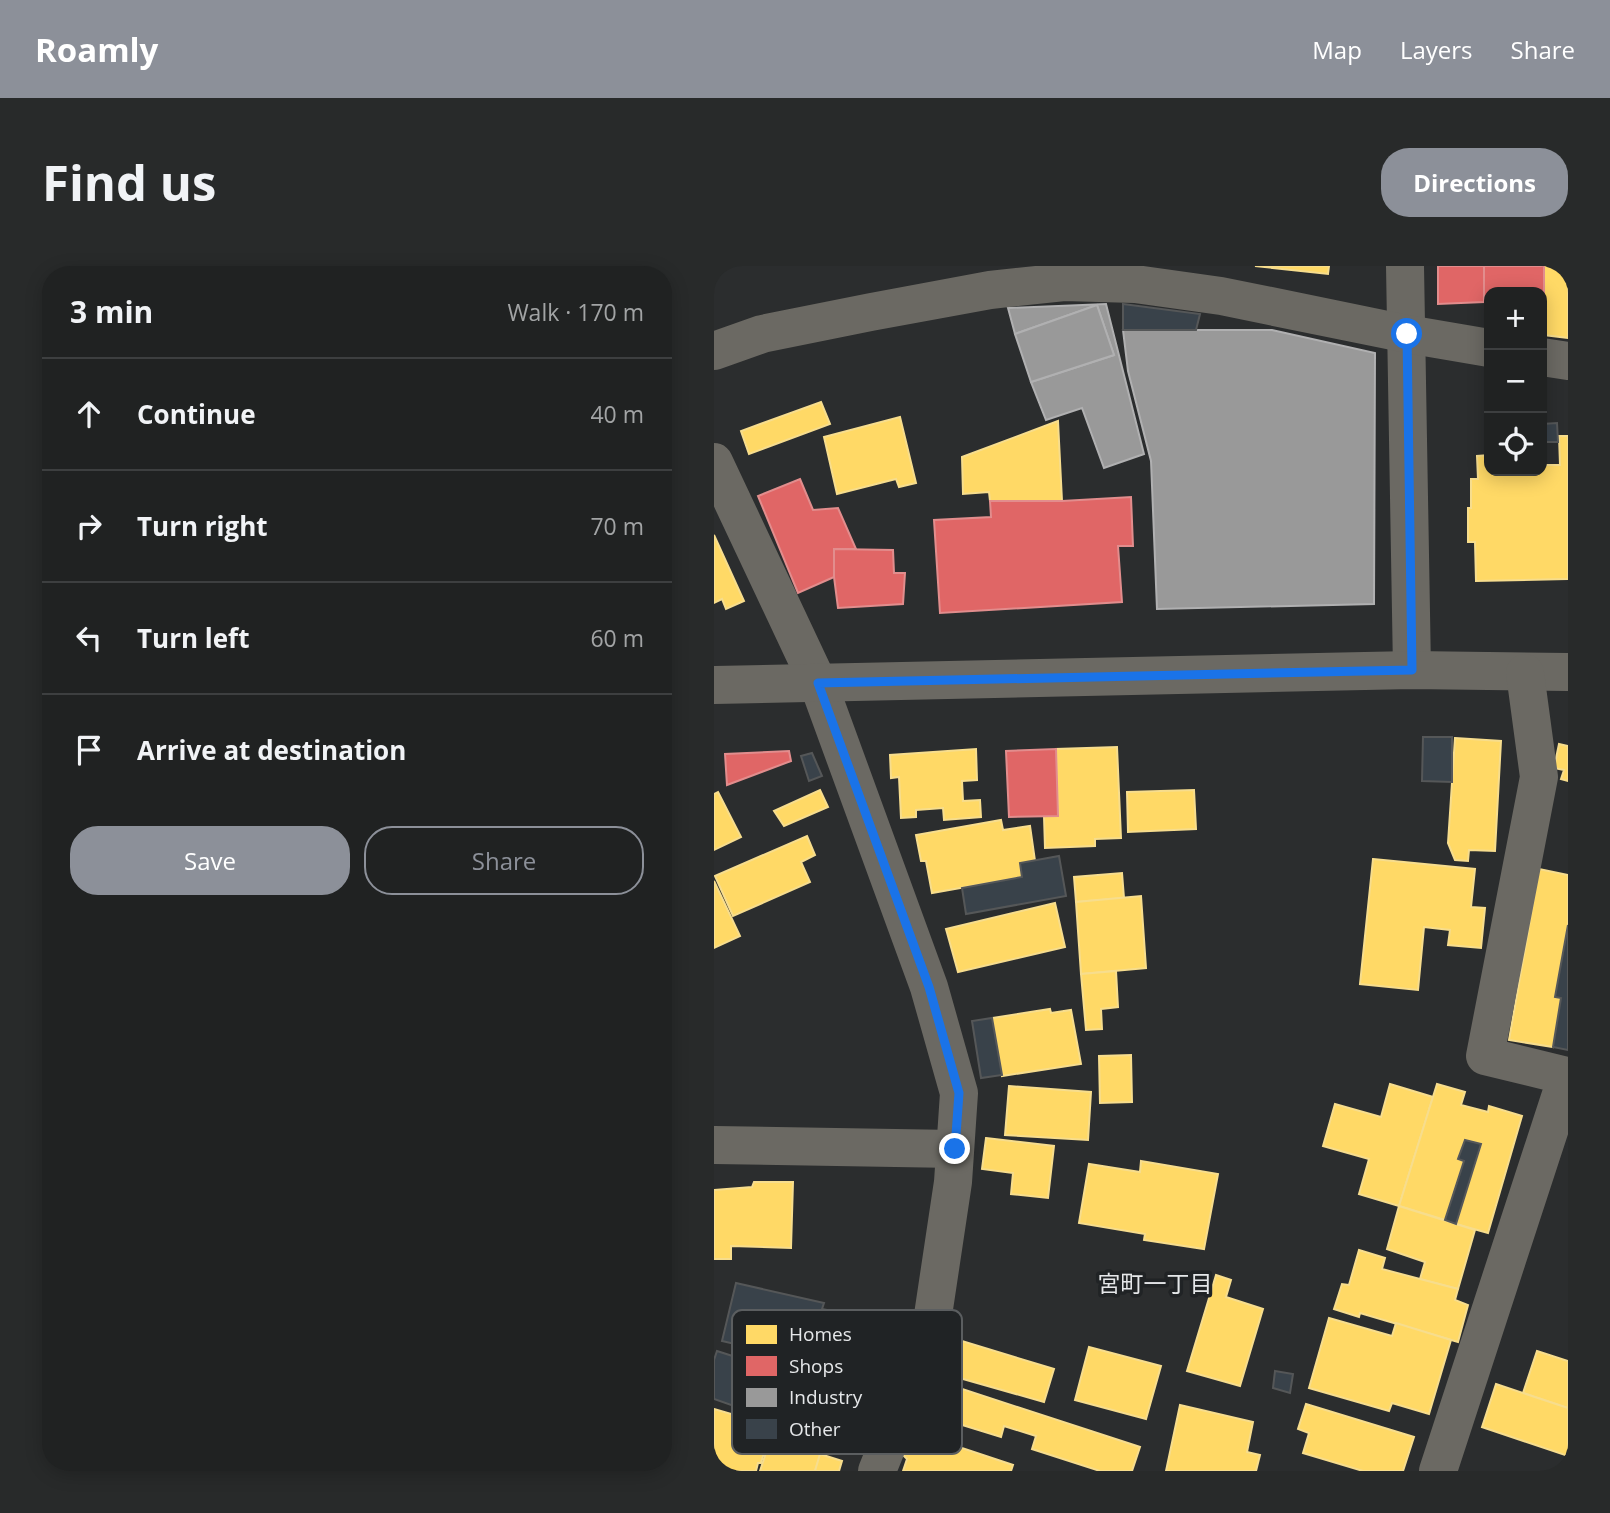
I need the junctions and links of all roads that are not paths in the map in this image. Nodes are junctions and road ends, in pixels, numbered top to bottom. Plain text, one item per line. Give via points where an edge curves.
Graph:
1 (1405, 266) edge
2 (1407, 334) junction
3 (1484, 347) edge
4 (714, 351) edge
5 (1547, 358) edge
6 (1568, 361) edge
7 (714, 462) edge
8 (1412, 670) junction
9 (1568, 672) edge
10 (1525, 673) junction
11 (818, 683) junction
12 (714, 685) edge
13 (714, 1145) edge
14 (955, 1149) junction
15 (934, 1310) edge
16 (884, 1454) edge
17 (877, 1471) edge
18 (1438, 1471) edge

1 - 2 street
2 - 3 street
2 - 4 street via 1221,296 1135,284 1064,282 871,312 762,334
2 - 8 street
5 - 6 street
7 - 11 street
8 - 10 street
8 - 11 street
9 - 10 street
10 - 18 street via 1539,777 1485,1056 1567,1076
11 - 12 street
11 - 14 street via 929,987 959,1093
13 - 14 street
14 - 15 street
16 - 17 street

